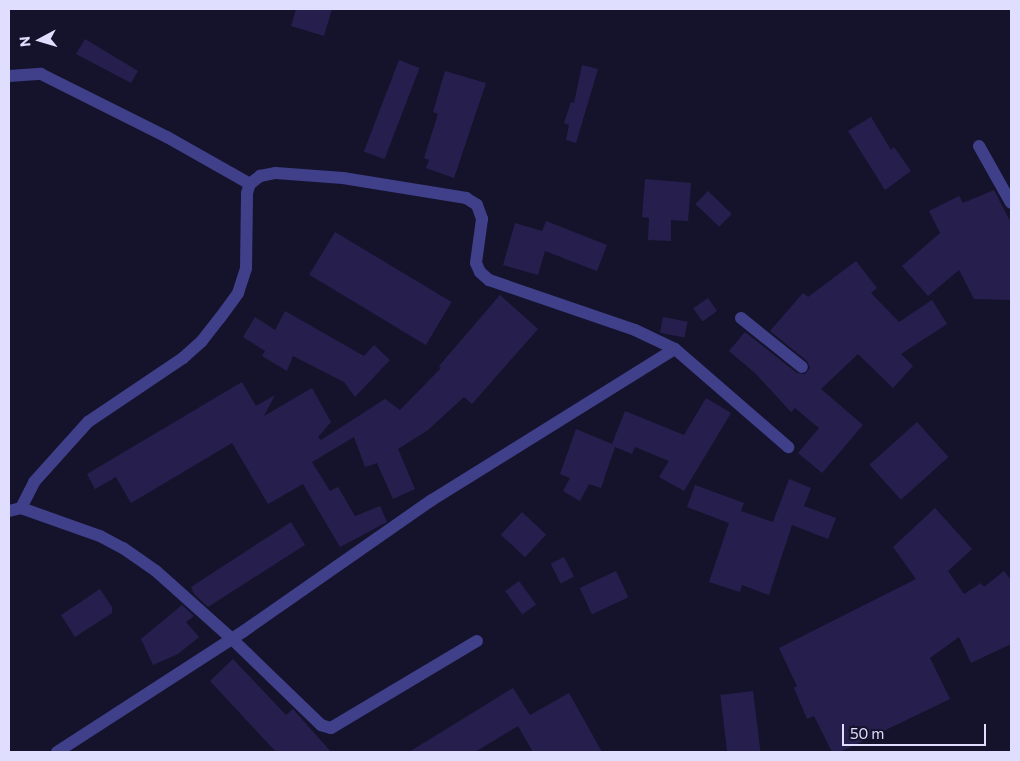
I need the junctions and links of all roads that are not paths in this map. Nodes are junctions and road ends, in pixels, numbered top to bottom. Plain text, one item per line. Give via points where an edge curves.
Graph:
1 (9, 76) edge
2 (979, 146) dead end
3 (250, 184) junction
4 (1011, 203) edge
5 (741, 318) dead end
6 (675, 349) junction
7 (802, 367) dead end
8 (788, 447) dead end
9 (15, 509) edge
10 (232, 639) junction
11 (477, 641) dead end
12 (57, 752) edge

1 - 3 street via 41,74 168,137
2 - 4 street
3 - 6 street via 260,176 276,173 343,178 466,198 477,205 482,219 476,264 489,280 635,330
3 - 9 street via 247,193 246,268 238,293 220,318 183,358 88,422 34,482
5 - 7 street
6 - 8 street
6 - 10 street via 432,500
9 - 10 street via 100,536 123,548 156,571
10 - 11 street via 321,725 331,728
10 - 12 street

